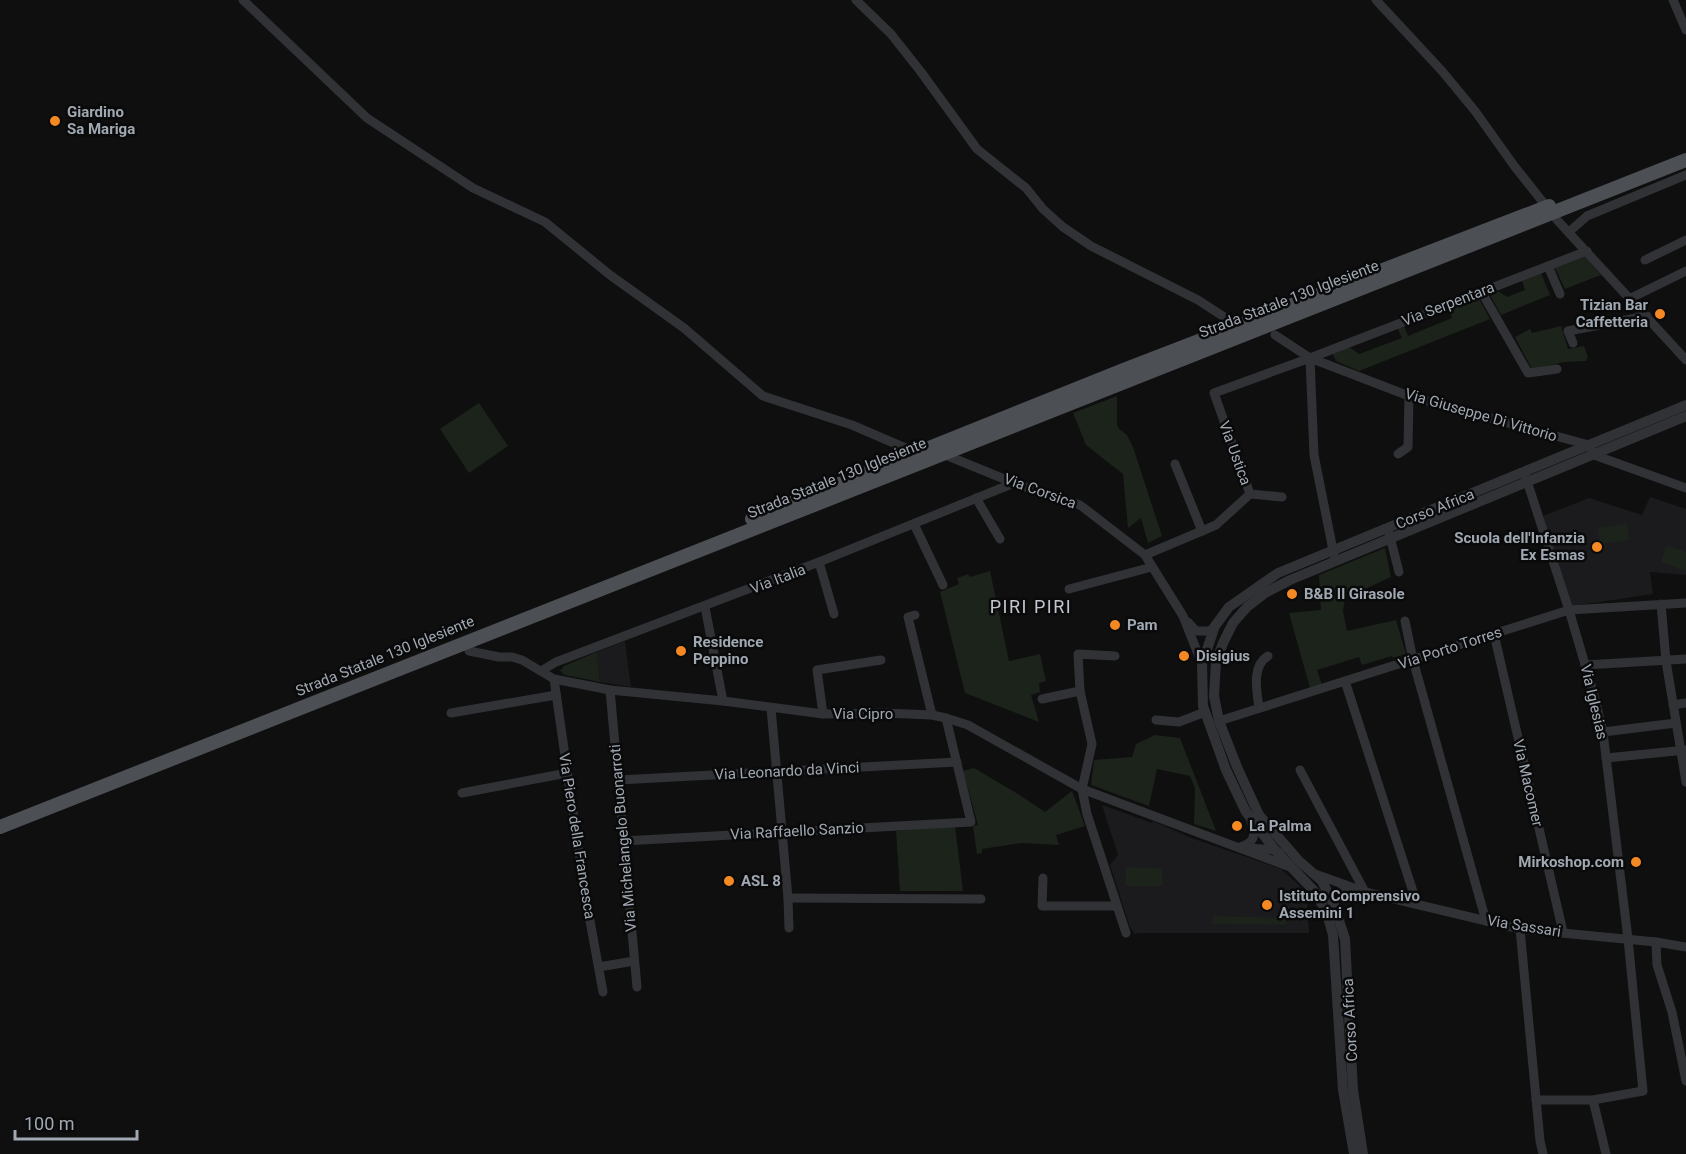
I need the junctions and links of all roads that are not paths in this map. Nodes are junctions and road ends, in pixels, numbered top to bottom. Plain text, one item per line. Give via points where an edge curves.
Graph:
1 (243, 0) edge
2 (856, 0) edge
3 (1377, 0) edge
4 (1673, 0) edge
5 (1686, 30) edge
6 (1686, 152) edge
7 (1686, 160) edge
8 (1686, 175) edge
9 (1550, 210) junction
10 (1573, 229) junction
11 (1686, 240) edge
12 (1587, 251) junction
13 (1645, 260) dead end
14 (1548, 266) junction
15 (1686, 271) edge
16 (1481, 291) junction
17 (1560, 294) dead end
18 (1631, 298) junction
19 (1647, 316) junction
20 (1238, 326) junction
21 (1275, 335) dead end
22 (1573, 343) dead end
23 (1310, 358) junction
24 (1686, 360) edge
25 (1557, 369) dead end
26 (1410, 396) junction
27 (1686, 405) edge
28 (1686, 416) edge
29 (1589, 445) junction
30 (916, 453) junction
31 (943, 454) junction
32 (1398, 454) dead end
33 (1594, 456) junction
34 (1175, 464) dead end
35 (1526, 478) junction
36 (1014, 483) junction
37 (1686, 488) edge
38 (1250, 494) junction
39 (1282, 497) dead end
40 (976, 498) junction
41 (914, 524) junction
42 (1202, 531) junction
43 (1389, 533) junction
44 (1000, 539) dead end
45 (1145, 555) junction
46 (1335, 555) junction
47 (819, 562) junction
48 (1152, 567) junction
49 (1399, 572) dead end
50 (943, 585) dead end
51 (1069, 589) dead end
52 (1686, 603) edge
53 (1660, 604) junction
54 (705, 607) junction
55 (1569, 610) junction
56 (834, 614) dead end
57 (915, 615) dead end
58 (1183, 616) junction
59 (1405, 621) dead end
60 (1215, 626) junction
61 (1196, 631) junction
62 (1494, 634) junction
63 (1209, 644) junction
64 (469, 651) dead end
65 (1115, 656) dead end
66 (1268, 656) dead end
67 (1686, 659) edge
68 (881, 660) dead end
69 (1217, 660) junction
70 (1413, 660) junction
71 (1666, 661) junction
72 (1202, 664) junction
73 (1585, 665) junction
74 (541, 671) junction
75 (554, 679) junction
76 (1345, 681) junction
77 (610, 690) junction
78 (1080, 692) junction
79 (556, 695) junction
80 (1042, 699) dead end
81 (723, 701) junction
82 (1686, 703) edge
83 (1672, 705) junction
84 (771, 708) junction
85 (1259, 708) junction
86 (1205, 712) junction
87 (451, 713) dead end
88 (823, 714) junction
89 (932, 715) junction
90 (946, 718) junction
91 (1156, 720) dead end
92 (1219, 721) junction
93 (1676, 723) junction
94 (1603, 732) junction
95 (1683, 750) edge
96 (1606, 758) junction
97 (957, 762) junction
98 (1300, 770) dead end
99 (777, 772) junction
100 (567, 773) junction
101 (618, 780) junction
102 (1686, 782) edge
103 (1082, 789) junction
104 (462, 793) dead end
105 (1246, 812) junction
106 (0, 818) edge
107 (0, 827) edge
108 (783, 831) junction
109 (623, 841) junction
110 (1238, 847) junction
111 (1275, 850) junction
112 (1297, 868) junction
113 (1313, 873) junction
114 (1043, 878) dead end
115 (1324, 885) junction
116 (1350, 890) junction
117 (1365, 892) junction
118 (788, 898) junction
119 (981, 899) dead end
120 (1319, 900) junction
121 (1417, 904) junction
122 (1334, 905) junction
123 (1117, 906) junction
124 (1486, 921) junction
125 (789, 928) dead end
126 (1520, 929) junction
127 (1563, 932) junction
128 (1126, 933) dead end
129 (1628, 939) junction
130 (1656, 942) junction
131 (1686, 947) edge
132 (634, 961) junction
133 (599, 967) junction
134 (637, 987) dead end
135 (603, 992) dead end
136 (1686, 1081) edge
137 (1536, 1100) junction
138 (1593, 1100) junction
139 (1354, 1154) edge
140 (1364, 1154) edge
141 (1543, 1154) edge
142 (1606, 1154) edge

1 - 30 street via 367,118 473,188 545,222 684,328 763,396 852,425
2 - 20 street via 897,41 976,149 1026,188 1063,227
3 - 9 street via 1475,111
4 - 5 street
6 - 9 main road, Strada Statale 130 Iglesiente
7 - 9 main road, Strada Statale 130 Iglesiente
8 - 10 street via 1587,216
9 - 10 street
9 - 20 main road, Strada Statale 130 Iglesiente
9 - 31 main road, Strada Statale 130 Iglesiente
10 - 12 street
11 - 13 street
12 - 14 street, Via Serpentara
12 - 18 street
14 - 16 street, Via Serpentara
14 - 17 street
15 - 18 street
16 - 23 street, Via Serpentara
16 - 25 street via 1528,373
18 - 19 street
19 - 22 street via 1568,331
19 - 24 street
20 - 30 main road, Strada Statale 130 Iglesiente
21 - 23 street, Via Giuseppe Di Vittorio
23 - 26 street, Via Giuseppe Di Vittorio
23 - 38 street, Via Ustica via 1214,393
23 - 46 street via 1314,454
26 - 29 street, Via Giuseppe Di Vittorio
26 - 32 street via 1408,447
27 - 29 street, Corso Africa
28 - 33 street, Corso Africa
29 - 33 street
29 - 35 street, Corso Africa
30 - 106 main road, Strada Statale 130 Iglesiente
31 - 36 street, Via Corsica
31 - 107 main road, Strada Statale 130 Iglesiente
33 - 35 street, Corso Africa
33 - 37 street
34 - 42 street
35 - 43 street, Corso Africa
35 - 55 street, Via Iglesias
36 - 40 street, Via Italia
36 - 45 street, Via Corsica via 1080,505
38 - 39 street
38 - 42 street, Via Ustica via 1216,525
40 - 41 street, Via Italia
40 - 44 street
41 - 47 street, Via Italia
41 - 50 street
42 - 45 street, Via Ustica
43 - 46 street, Corso Africa
43 - 49 street
45 - 48 street, Via Corsica
46 - 60 street, Corso Africa via 1278,573 1228,607
46 - 69 street, Corso Africa via 1264,593 1247,608 1230,628
47 - 54 street, Via Italia
47 - 56 street
48 - 51 street
48 - 58 street, Via Corsica
52 - 53 street, Via Porto Torres
53 - 55 street, Via Porto Torres
53 - 71 street
54 - 74 street, Via Italia
54 - 81 street
55 - 62 street, Via Porto Torres
55 - 73 street, Via Iglesias
57 - 89 street via 909,617
58 - 61 street
58 - 72 street, Via Corsica
59 - 70 street
60 - 61 street via 1210,631
60 - 63 street, Corso Africa
61 - 63 street
62 - 70 street, Via Porto Torres
62 - 127 street, Via Macomer
63 - 69 street
63 - 72 street, Corso Africa
64 - 74 street, Via Cipro via 512,657
65 - 78 street via 1078,654
66 - 85 street via 1258,667
67 - 71 street
68 - 88 street via 817,670
69 - 92 street, Corso Africa via 1214,696
70 - 76 street, Via Porto Torres
70 - 124 street
71 - 73 street
71 - 83 street
72 - 86 street, Corso Africa
73 - 94 street, Via Iglesias
74 - 75 street, Via Cipro
75 - 77 street, Via Cipro
75 - 79 street, Via Piero della Francesca
76 - 85 street, Via Porto Torres
76 - 121 street
77 - 81 street, Via Cipro
77 - 101 street, Via Michelangelo Buonarroti
78 - 80 street
78 - 103 street via 1092,744
79 - 87 street
79 - 100 street, Via Piero della Francesca
81 - 84 street, Via Cipro
82 - 83 street
83 - 93 street
84 - 88 street, Via Cipro
84 - 99 street
85 - 92 street, Via Porto Torres
86 - 91 street via 1179,722
86 - 105 street, Corso Africa
88 - 89 street, Via Cipro
89 - 90 street, Via Cipro
90 - 97 street
90 - 103 street, Via Cipro via 968,725
92 - 112 street, Corso Africa via 1259,815
93 - 94 street
93 - 95 street
94 - 96 street, Via Iglesias
95 - 96 street
95 - 102 street
96 - 129 street, Via Iglesias
97 - 99 street, Via Leonardo da Vinci
97 - 108 street, Via Raffaello Sanzio via 971,822
98 - 117 street
99 - 101 street, Via Leonardo da Vinci
99 - 108 street
100 - 104 street
100 - 133 street, Via Piero della Francesca
101 - 109 street, Via Michelangelo Buonarroti
103 - 110 street, Via Cipro
103 - 123 street
105 - 110 street via 1254,840
105 - 111 street, Corso Africa
108 - 109 street, Via Raffaello Sanzio
108 - 118 street
109 - 132 street, Via Michelangelo Buonarroti
110 - 111 street, Via Cipro
110 - 112 street, Via Cipro
111 - 112 street, Corso Africa
112 - 113 street, Corso Africa
112 - 115 street, Via Sassari
112 - 120 street, Corso Africa
113 - 115 street, Corso Africa
113 - 117 street, Via Sassari
114 - 123 street via 1042,906
115 - 116 street, Via Sassari
115 - 120 street
115 - 122 street, Corso Africa
116 - 117 street, Via Sassari
116 - 122 street via 1341,891
117 - 121 street, Via Sassari
118 - 119 street
118 - 125 street
120 - 139 street, Corso Africa via 1333,935 1344,1090
121 - 124 street, Via Sassari
122 - 140 street, Corso Africa via 1345,939 1353,1090
123 - 128 street
124 - 126 street, Via Sassari
126 - 127 street, Via Sassari
126 - 137 street
127 - 129 street, Via Sassari
129 - 130 street, Via Sassari
129 - 138 street, Via Iglesias via 1643,1091
130 - 131 street, Via Sassari
130 - 136 street via 1657,965 1672,1012
132 - 133 street
132 - 134 street, Via Michelangelo Buonarroti
133 - 135 street, Via Piero della Francesca
137 - 138 street
137 - 141 street
138 - 142 street

